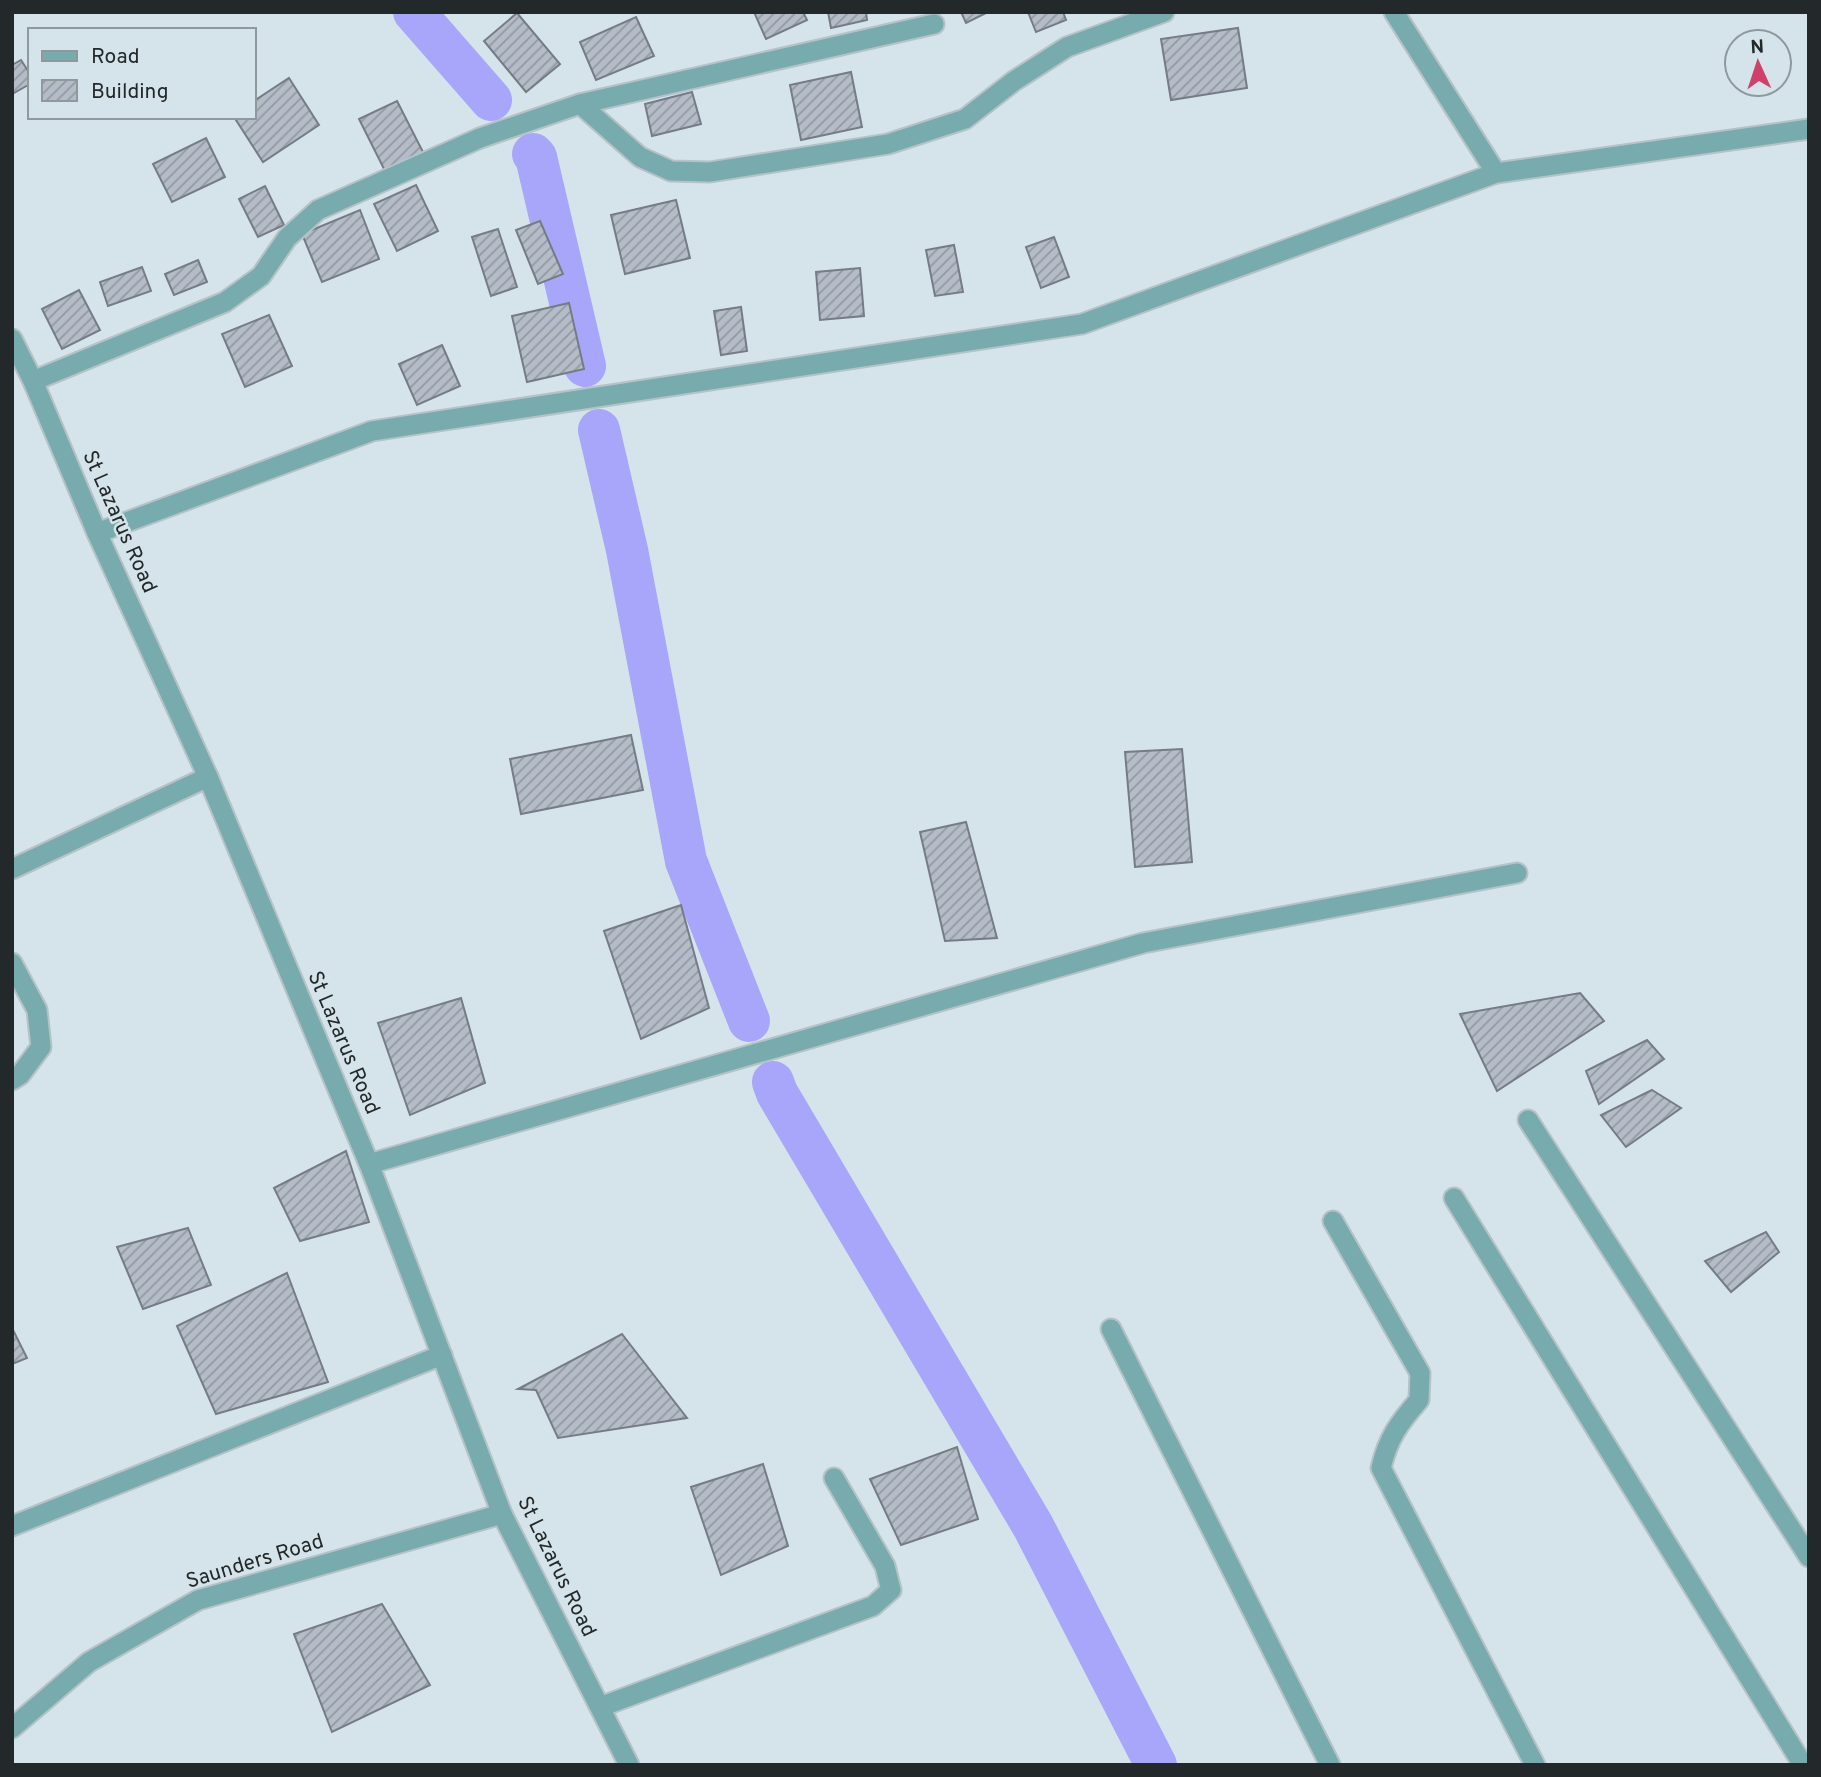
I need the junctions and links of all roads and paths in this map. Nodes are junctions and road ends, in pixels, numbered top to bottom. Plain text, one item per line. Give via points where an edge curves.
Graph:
1 (1164, 12) edge
2 (1394, 12) edge
3 (934, 24) dead end
4 (580, 104) junction
5 (1809, 129) edge
6 (1496, 173) junction
7 (12, 339) edge
8 (33, 381) junction
9 (97, 533) junction
10 (208, 777) junction
11 (12, 869) edge
12 (1517, 873) dead end
13 (12, 962) edge
14 (12, 1080) edge
15 (1528, 1120) dead end
16 (369, 1164) junction
17 (1454, 1198) dead end
18 (1333, 1221) dead end
19 (1111, 1329) dead end
20 (442, 1355) junction
21 (834, 1478) dead end
22 (502, 1514) junction
23 (12, 1526) edge
24 (1809, 1557) edge
25 (600, 1707) junction
26 (12, 1728) edge
27 (629, 1765) edge
28 (1330, 1765) edge
29 (1535, 1765) edge
30 (1803, 1765) edge

1 - 4 street via 1067,47 965,119 888,144 751,166 671,171 640,157
2 - 6 street
3 - 4 street
4 - 8 street via 480,138 318,211 287,238 261,276 225,302
5 - 6 street
6 - 9 street via 1082,324 372,431
7 - 8 street, St Lazarus Road
8 - 9 street, St Lazarus Road
9 - 10 street, St Lazarus Road
10 - 11 street
10 - 16 street, St Lazarus Road
12 - 16 street via 1143,943
13 - 14 street via 37,1010 41,1047
15 - 24 street
16 - 20 street, St Lazarus Road
17 - 30 street
18 - 29 street via 1420,1373 1419,1400 1400,1422 1381,1468
19 - 28 street
20 - 22 street, St Lazarus Road
20 - 23 street
21 - 25 street via 885,1566 891,1590 873,1606
22 - 25 street, St Lazarus Road
22 - 26 street, Saunders Road via 198,1600 89,1661
25 - 27 street, St Lazarus Road

